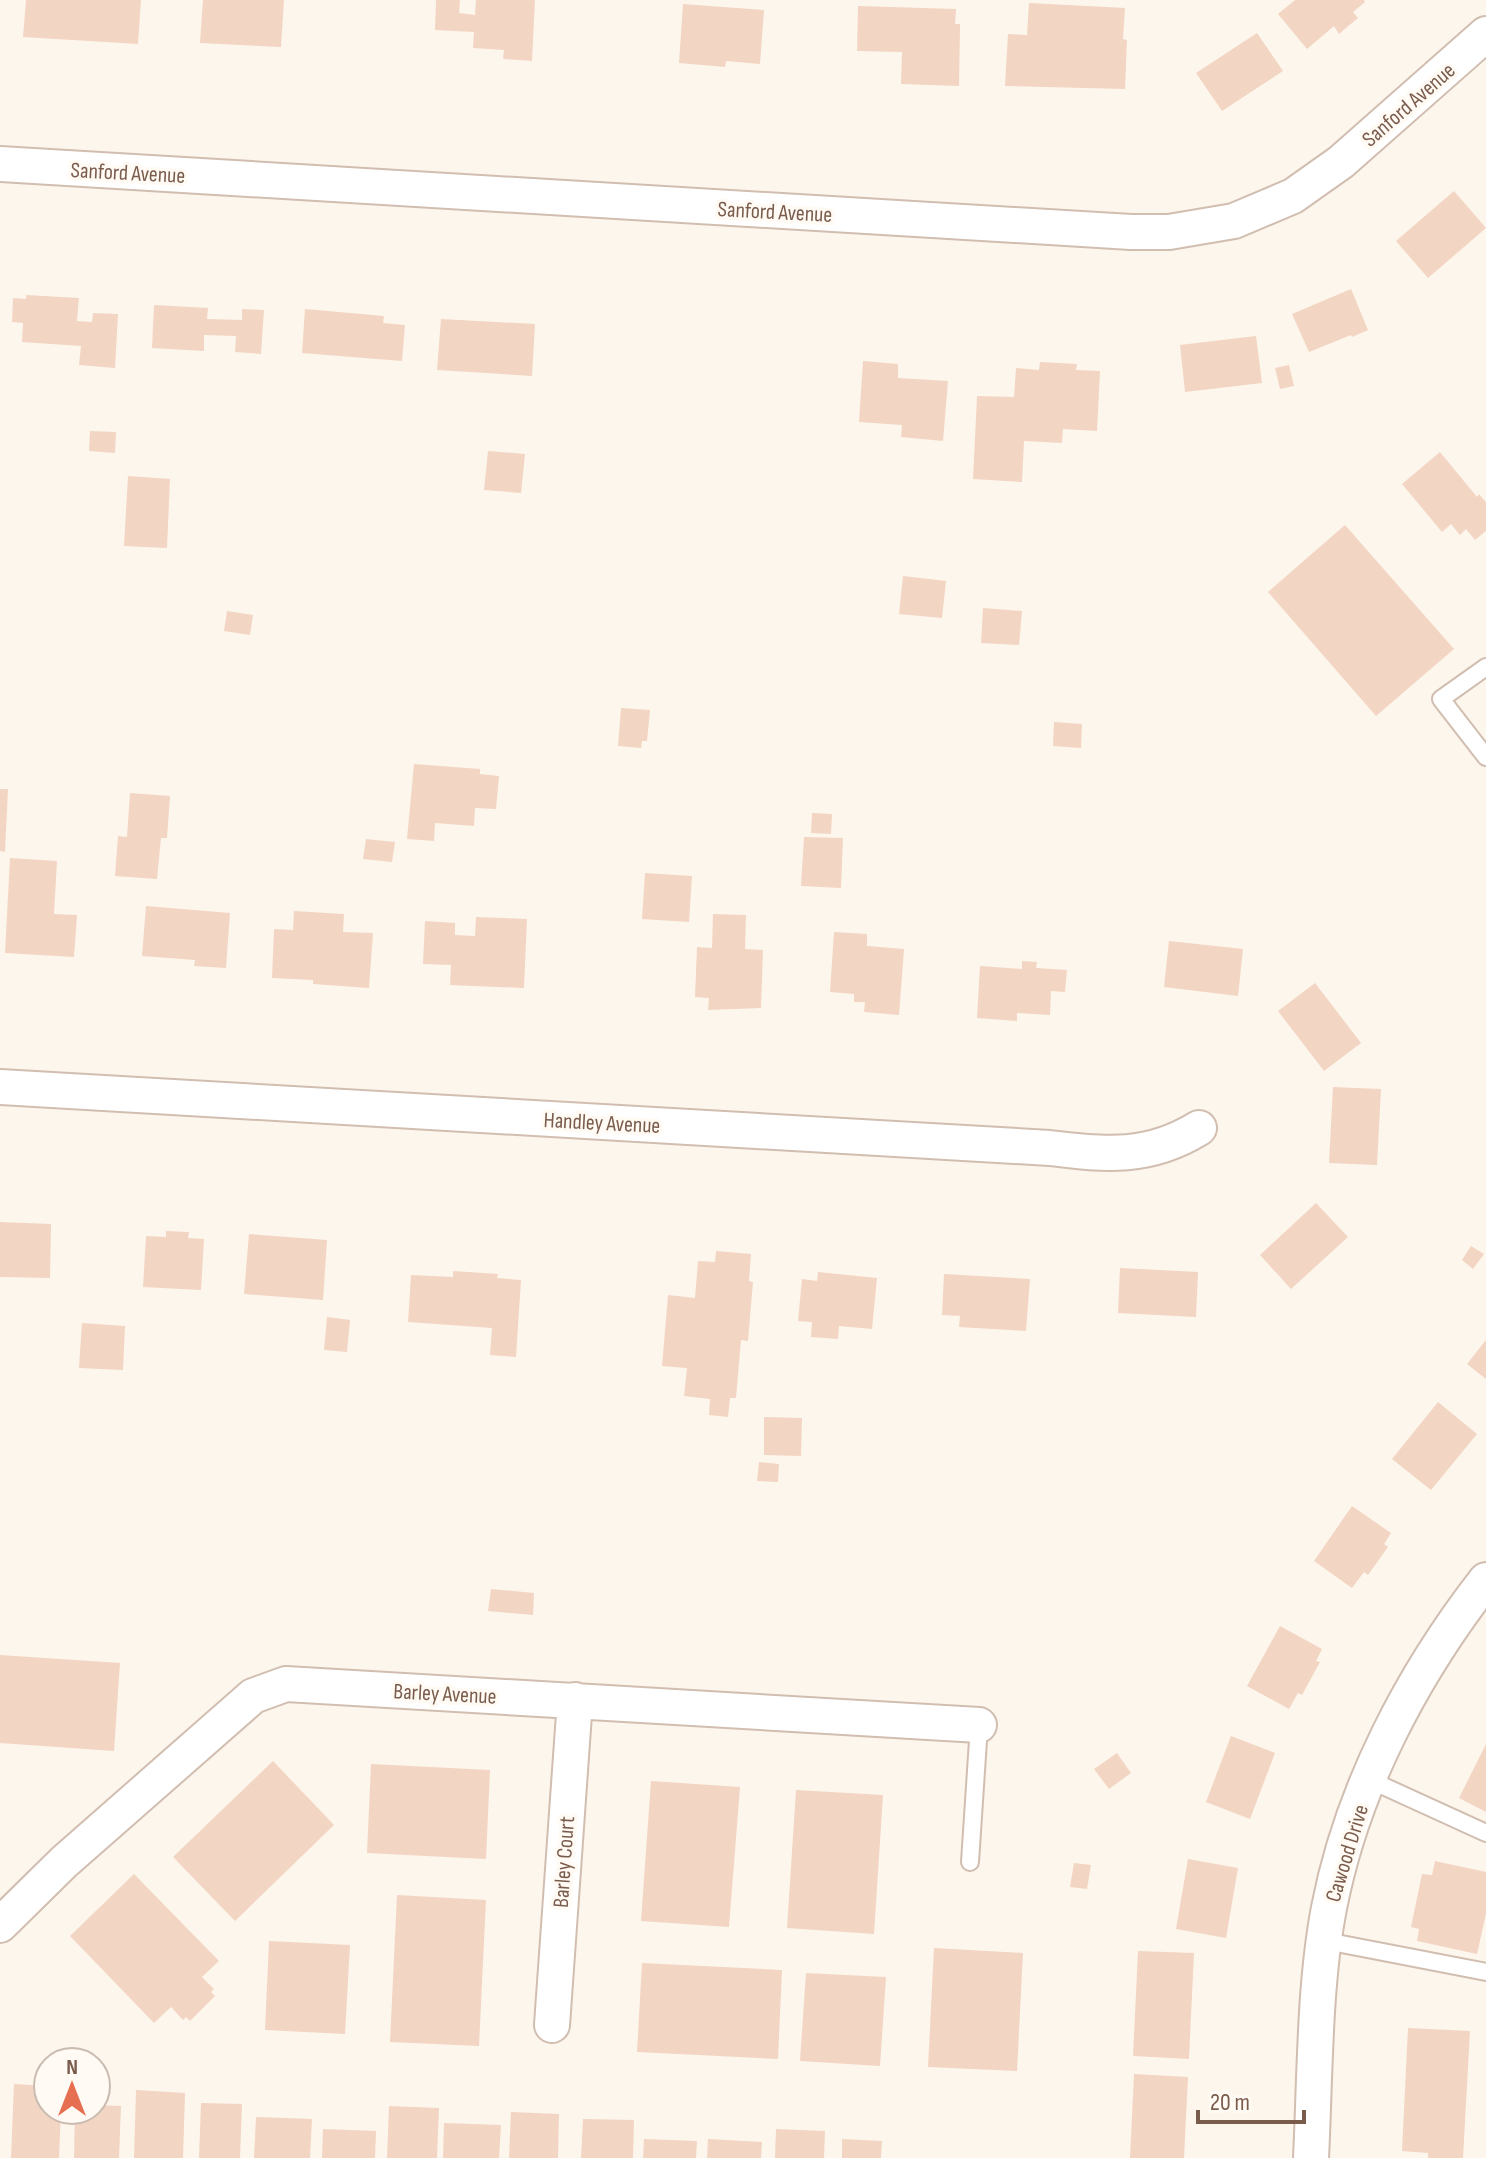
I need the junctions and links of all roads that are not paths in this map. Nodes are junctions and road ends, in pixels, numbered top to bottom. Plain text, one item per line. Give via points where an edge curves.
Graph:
1 (1486, 34) edge
2 (0, 164) edge
3 (1486, 667) edge
4 (1486, 757) edge
5 (0, 1087) edge
6 (1199, 1128) dead end
7 (1486, 1580) edge
8 (575, 1700) junction
9 (979, 1725) joint
10 (1370, 1780) junction
11 (1486, 1833) edge
12 (970, 1862) dead end
13 (0, 1925) edge
14 (1326, 1941) junction
15 (1486, 1972) edge
16 (552, 2025) dead end
17 (1311, 2158) edge

1 - 2 street, Sanford Avenue via 1341,162 1293,196 1234,221 1169,232
3 - 4 lane via 1441,699
5 - 6 street, Handley Avenue via 1103,1154 1148,1151
7 - 10 street, Cawood Drive via 1434,1651
8 - 9 street, Barley Avenue
8 - 13 street, Barley Avenue via 286,1684 253,1696
8 - 16 street, Barley Court
9 - 12 lane
10 - 11 lane
10 - 14 street, Cawood Drive via 1351,1827
14 - 15 lane
14 - 17 street, Cawood Drive

